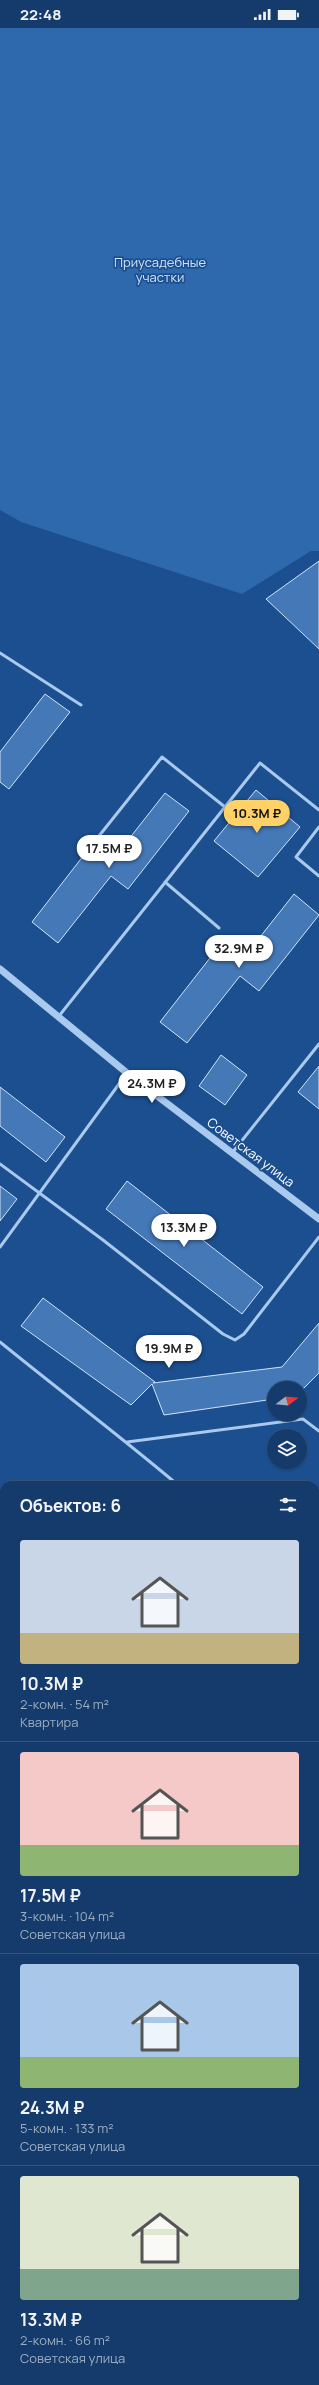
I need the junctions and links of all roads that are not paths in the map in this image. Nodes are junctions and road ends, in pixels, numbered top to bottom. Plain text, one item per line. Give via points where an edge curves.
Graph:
1 (0, 653) edge
2 (81, 705) dead end
3 (225, 807) junction
4 (319, 810) edge
5 (319, 827) edge
6 (99, 836) dead end
7 (319, 876) edge
8 (165, 882) junction
9 (220, 928) dead end
10 (0, 969) edge
11 (59, 1016) junction
12 (319, 1044) edge
13 (127, 1073) junction
14 (232, 1153) junction
15 (0, 1164) edge
16 (39, 1192) junction
17 (319, 1219) edge
18 (319, 1237) edge
19 (0, 1247) edge
20 (0, 1342) edge
21 (319, 1431) edge
22 (127, 1442) junction
23 (173, 1481) edge

1 - 2 lane
3 - 4 lane via 260,763
3 - 6 lane via 162,757
3 - 8 lane
5 - 7 lane via 296,857
8 - 9 lane
8 - 11 lane
10 - 11 street, Советская улица
11 - 13 street, Советская улица
12 - 14 lane
13 - 14 street, Советская улица
13 - 16 lane
14 - 17 street, Советская улица
15 - 16 lane
16 - 18 lane via 223,1334 236,1340 244,1334
16 - 19 lane
20 - 22 lane via 98,1422
21 - 22 lane via 303,1419
22 - 23 lane

